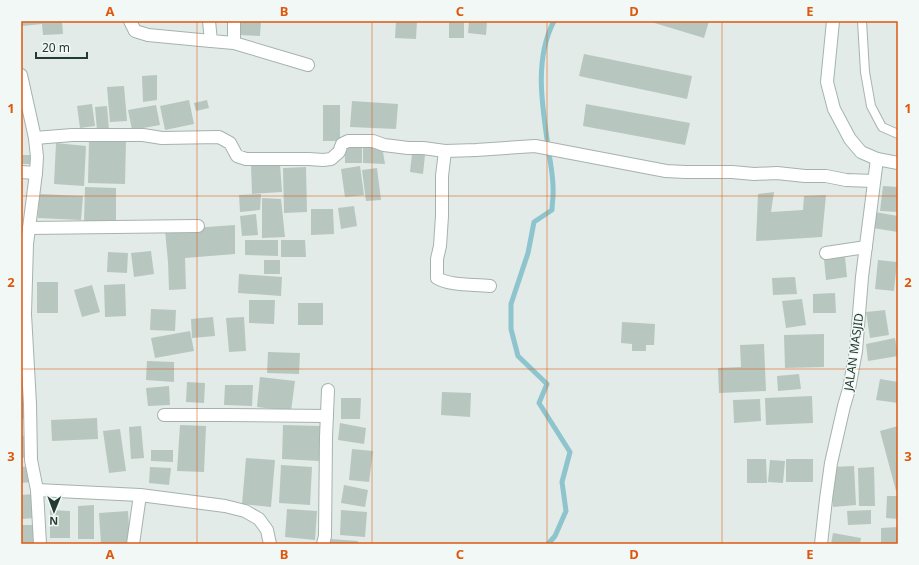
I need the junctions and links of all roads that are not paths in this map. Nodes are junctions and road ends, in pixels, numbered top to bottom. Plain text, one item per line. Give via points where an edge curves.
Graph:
1 (130, 21) edge
2 (209, 21) edge
3 (234, 21) edge
4 (833, 21) edge
5 (862, 21) edge
6 (211, 40) junction
7 (234, 44) junction
8 (308, 65) dead end
9 (21, 75) edge
10 (898, 134) edge
11 (35, 138) junction
12 (445, 151) junction
13 (877, 159) junction
14 (898, 163) edge
15 (21, 172) edge
16 (36, 173) junction
17 (874, 181) junction
18 (198, 226) dead end
19 (29, 228) junction
20 (24, 244) edge
21 (866, 247) junction
22 (826, 253) dead end
23 (490, 286) dead end
24 (328, 390) dead end
25 (164, 415) dead end
26 (327, 416) junction
27 (26, 427) edge
28 (37, 490) junction
29 (140, 495) junction
30 (40, 544) edge
31 (133, 544) edge
32 (270, 544) edge
33 (323, 544) edge
34 (821, 544) edge

1 - 6 street via 135,31 148,35
2 - 6 street
3 - 7 street
4 - 13 street via 827,82 834,108 850,139 862,152
5 - 10 lane via 865,72 871,106 882,127
6 - 7 street
7 - 8 street
9 - 11 street
11 - 12 street via 72,135 219,137 230,143 237,156 246,159 331,159 339,152 342,144 348,141 373,141 384,145
11 - 16 street
12 - 17 street via 534,146 666,171 777,173
12 - 23 street via 437,278 451,283
13 - 14 street
13 - 17 street, JALAN MASJID
15 - 16 street
16 - 19 street
17 - 21 street, JALAN MASJID
18 - 19 street
19 - 20 street
20 - 27 street via 30,404
21 - 22 street
21 - 34 street, JALAN MASJID via 856,351 831,463
24 - 26 street
25 - 26 street
26 - 33 street
27 - 28 street
28 - 29 street
28 - 30 street
29 - 31 street
29 - 32 street via 245,511 259,519 267,530

